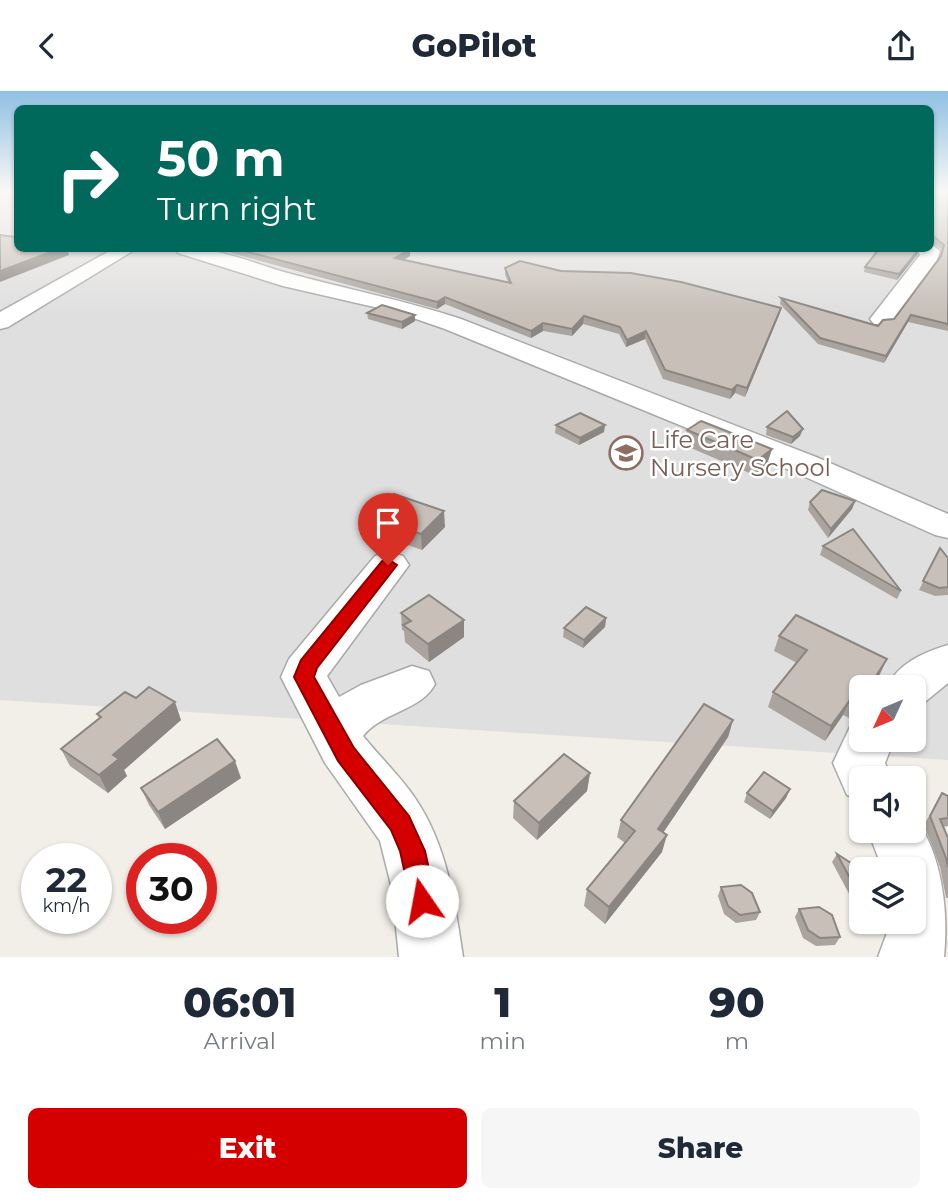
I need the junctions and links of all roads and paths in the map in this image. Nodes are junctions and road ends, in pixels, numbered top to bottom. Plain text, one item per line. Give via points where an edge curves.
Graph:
1 (120, 252) edge
2 (195, 252) edge
3 (928, 252) edge
4 (882, 319) edge
5 (0, 322) edge
6 (948, 527) edge
7 (388, 565) dead end
8 (948, 662) edge
9 (924, 675) edge
10 (412, 684) dead end
11 (336, 737) junction
12 (921, 934) edge
13 (431, 957) edge
14 (910, 957) edge

1 - 5 street
2 - 6 street via 453,324 804,464
3 - 4 street via 930,256
7 - 11 street via 305,671
8 - 9 street
10 - 11 street via 353,711
11 - 13 street via 405,833
12 - 14 street

